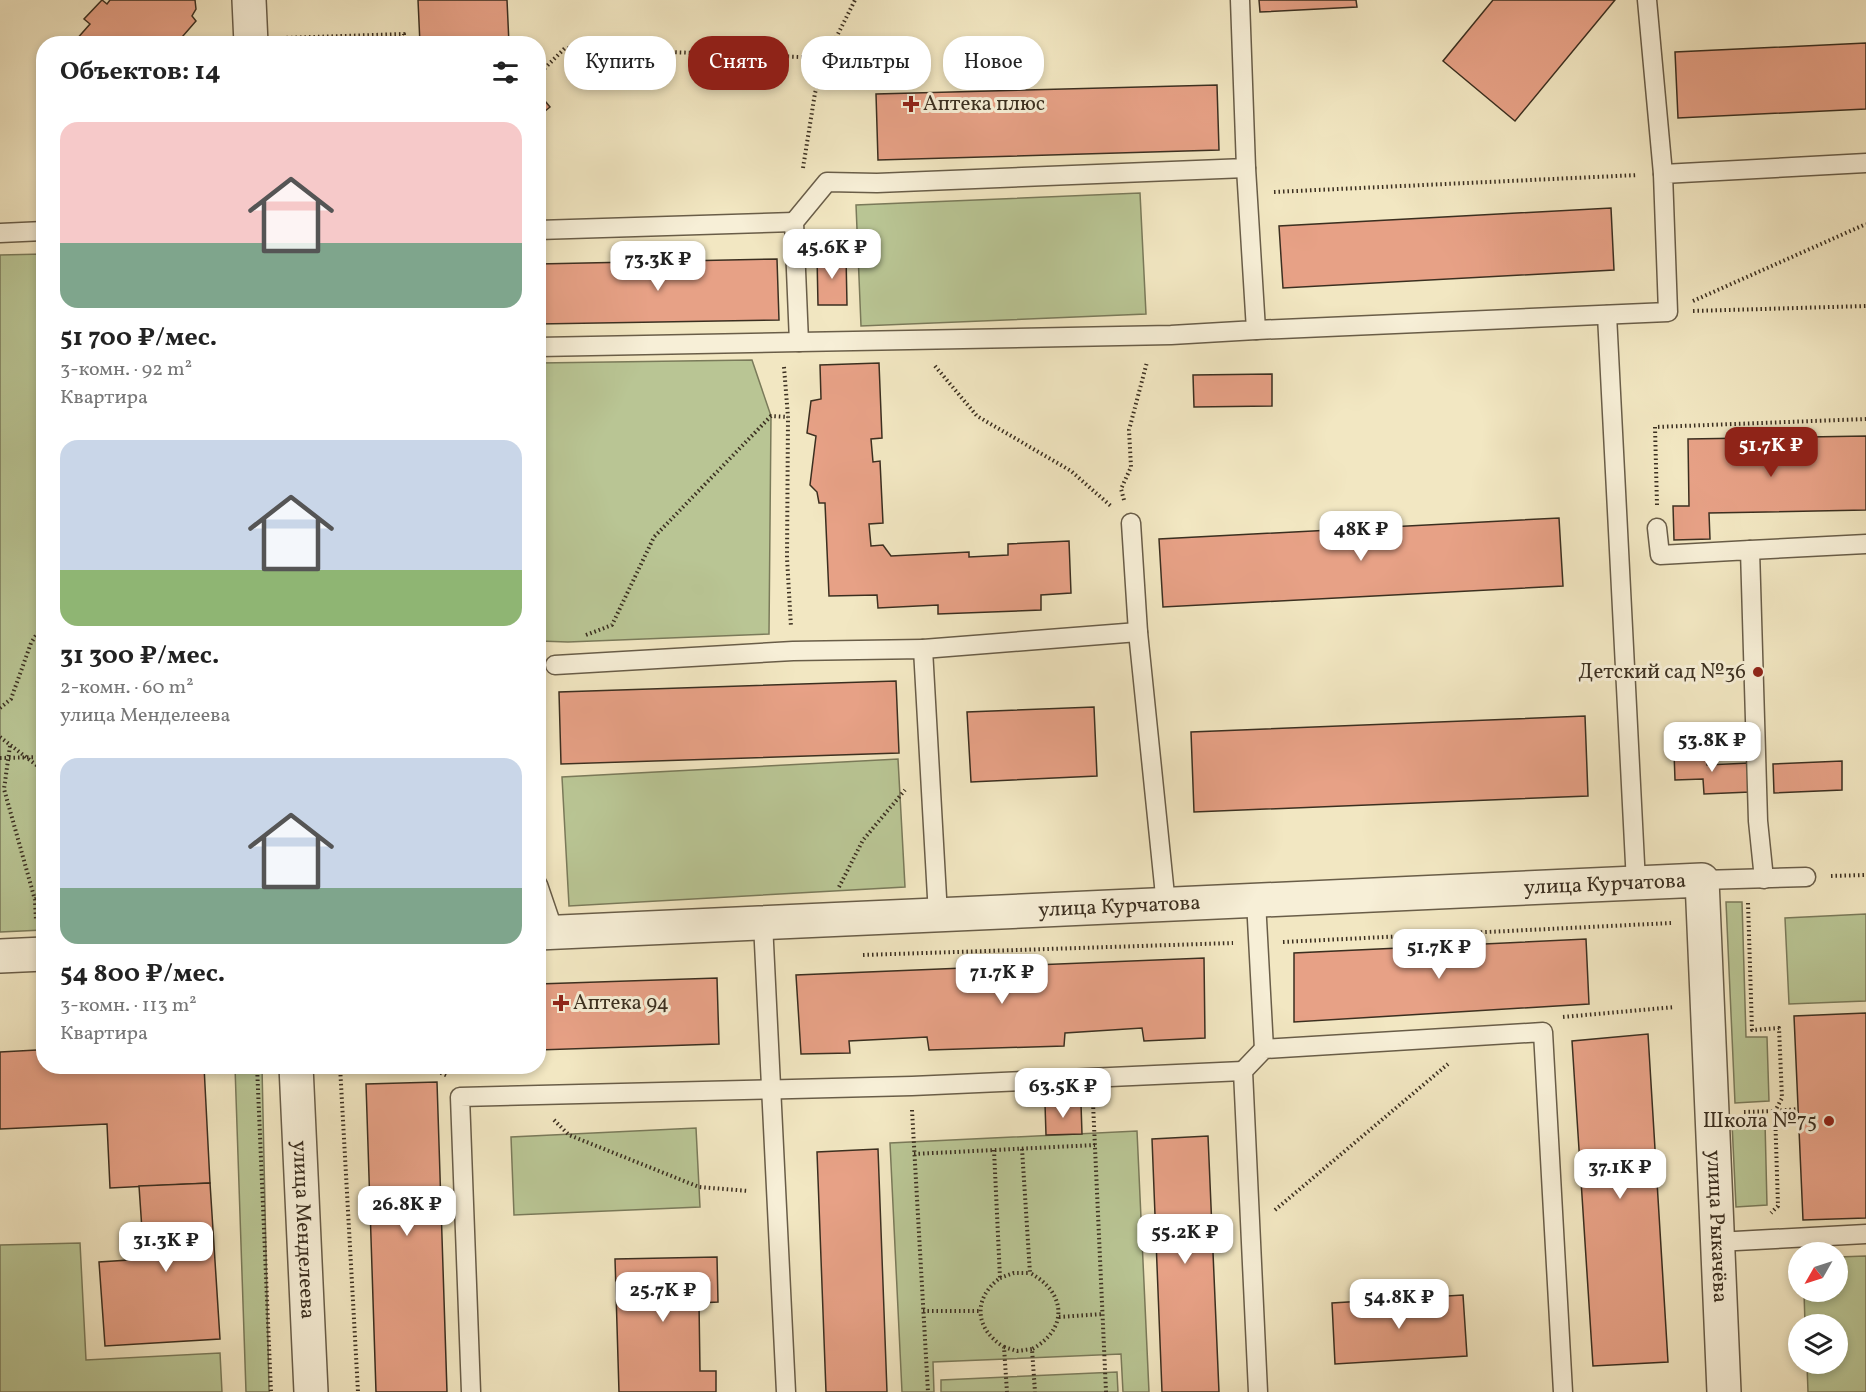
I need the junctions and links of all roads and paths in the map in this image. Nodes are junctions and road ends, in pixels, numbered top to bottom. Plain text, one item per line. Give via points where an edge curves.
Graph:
1 (249, 0) edge
2 (855, 0) edge
3 (1240, 0) edge
4 (1647, 0) edge
5 (251, 36) edge
6 (360, 36) edge
7 (404, 36) edge
8 (837, 36) edge
9 (801, 57) edge
10 (546, 67) edge
11 (816, 90) edge
12 (1866, 163) edge
13 (1246, 168) junction
14 (1663, 174) junction
15 (1248, 193) junction
16 (794, 222) junction
17 (1866, 224) edge
18 (546, 230) edge
19 (36, 231) edge
20 (0, 233) edge
21 (1866, 306) edge
22 (1668, 312) junction
23 (1607, 315) junction
24 (1256, 330) junction
25 (1171, 335) junction
26 (913, 340) junction
27 (799, 342) junction
28 (546, 347) edge
29 (783, 360) dead end
30 (788, 417) junction
31 (1866, 419) edge
32 (1131, 524) junction
33 (1657, 528) joint
34 (1866, 543) edge
35 (1750, 550) junction
36 (1138, 632) junction
37 (36, 635) edge
38 (923, 649) junction
39 (793, 651) junction
40 (555, 665) joint
41 (0, 708) edge
42 (0, 737) edge
43 (10, 746) junction
44 (27, 757) junction
45 (36, 757) edge
46 (0, 758) edge
47 (7, 758) junction
48 (928, 762) junction
49 (36, 764) edge
50 (1866, 875) edge
51 (1806, 877) joint
52 (1756, 879) junction
53 (1702, 880) junction
54 (1636, 883) junction
55 (35, 900) joint
56 (1256, 901) junction
57 (1166, 905) junction
58 (36, 911) edge
59 (938, 915) junction
60 (822, 920) junction
61 (1680, 922) dead end
62 (763, 923) junction
63 (546, 933) edge
64 (1258, 943) junction
65 (36, 954) edge
66 (861, 955) dead end
67 (0, 956) edge
68 (1683, 1006) dead end
69 (1543, 1032) junction
70 (1481, 1037) junction
71 (1264, 1049) junction
72 (1243, 1071) junction
73 (257, 1074) edge
74 (296, 1074) edge
75 (340, 1074) edge
76 (1092, 1078) junction
77 (912, 1086) junction
78 (771, 1089) junction
79 (529, 1095) junction
80 (1798, 1109) dead end
81 (1095, 1145) junction
82 (1022, 1149) junction
83 (994, 1150) junction
84 (914, 1154) junction
85 (777, 1193) junction
86 (1269, 1216) dead end
87 (1866, 1234) edge
88 (1718, 1242) junction
89 (1030, 1274) junction
90 (1000, 1278) junction
91 (923, 1311) junction
92 (980, 1311) junction
93 (1102, 1314) junction
94 (1059, 1317) junction
95 (1004, 1347) junction
96 (1032, 1349) junction
97 (271, 1392) edge
98 (310, 1392) edge
99 (358, 1392) edge
100 (471, 1392) edge
101 (786, 1392) edge
102 (928, 1392) edge
103 (1007, 1392) edge
104 (1035, 1392) edge
105 (1106, 1392) edge
106 (1258, 1392) edge
107 (1563, 1392) edge
108 (1724, 1392) edge

1 - 5 street
2 - 8 path
3 - 13 lane
4 - 14 lane
6 - 7 path
9 - 10 path via 565,48
11 - 16 path
12 - 14 lane
13 - 15 lane
13 - 16 lane via 827,182
14 - 15 path
14 - 22 lane
15 - 24 lane
16 - 18 lane
16 - 27 lane
17 - 22 path
19 - 20 lane
21 - 22 path
22 - 23 lane
23 - 24 lane
23 - 54 lane
24 - 25 lane
25 - 26 lane
25 - 32 path via 1148,361 1129,430 1131,467 1121,489
26 - 27 lane
26 - 32 path via 977,416 1071,471
27 - 28 lane
29 - 30 path
30 - 39 path via 787,558
30 - 40 path via 771,416 654,537 612,626 568,642
31 - 33 path via 1655,427
32 - 36 lane
33 - 35 lane via 1660,555
34 - 35 lane
35 - 52 lane via 1758,821
36 - 38 lane
36 - 57 lane
37 - 41 path via 11,699
38 - 39 lane
38 - 48 lane
39 - 40 lane
42 - 43 path
43 - 44 path
43 - 47 path
44 - 45 path
44 - 47 path
44 - 49 path
46 - 47 path
47 - 55 path via 4,789
48 - 59 lane
48 - 60 path via 863,840
50 - 51 path
51 - 52 lane
52 - 53 lane
52 - 80 path via 1752,1030 1779,1028 1782,1098 1775,1111
53 - 54 street, улица Курчатова
53 - 88 street, улица Рыкачёва
54 - 56 street, улица Курчатова
55 - 58 path
56 - 57 street, улица Курчатова
56 - 64 lane
57 - 59 street, улица Курчатова
59 - 60 street, улица Курчатова
60 - 62 street, улица Курчатова
61 - 64 path
62 - 63 street, улица Курчатова
62 - 78 lane
64 - 66 path
64 - 71 lane
65 - 67 street
68 - 69 path via 1562,1017
69 - 70 lane
69 - 107 lane
70 - 71 lane
70 - 86 path
71 - 72 lane
72 - 76 lane
72 - 106 lane
73 - 97 path
74 - 98 street, улица Менделеева
75 - 99 path
76 - 77 lane
76 - 81 path
77 - 78 lane
77 - 84 path
78 - 79 lane
78 - 85 lane
79 - 85 path via 569,1135 699,1187
79 - 100 lane via 460,1097
81 - 82 path
81 - 93 path
82 - 83 path
82 - 89 path
83 - 84 path
83 - 90 path
84 - 91 path
85 - 101 lane
87 - 88 lane
88 - 108 street, улица Рыкачёва
89 - 90 path via 1014,1273
89 - 94 path via 1044,1280 1053,1291
90 - 92 path via 990,1286
91 - 92 path
91 - 102 path
92 - 95 path via 991,1339
93 - 94 path
93 - 105 path
94 - 96 path via 1050,1336
95 - 96 path via 1017,1351
95 - 103 path
96 - 104 path

